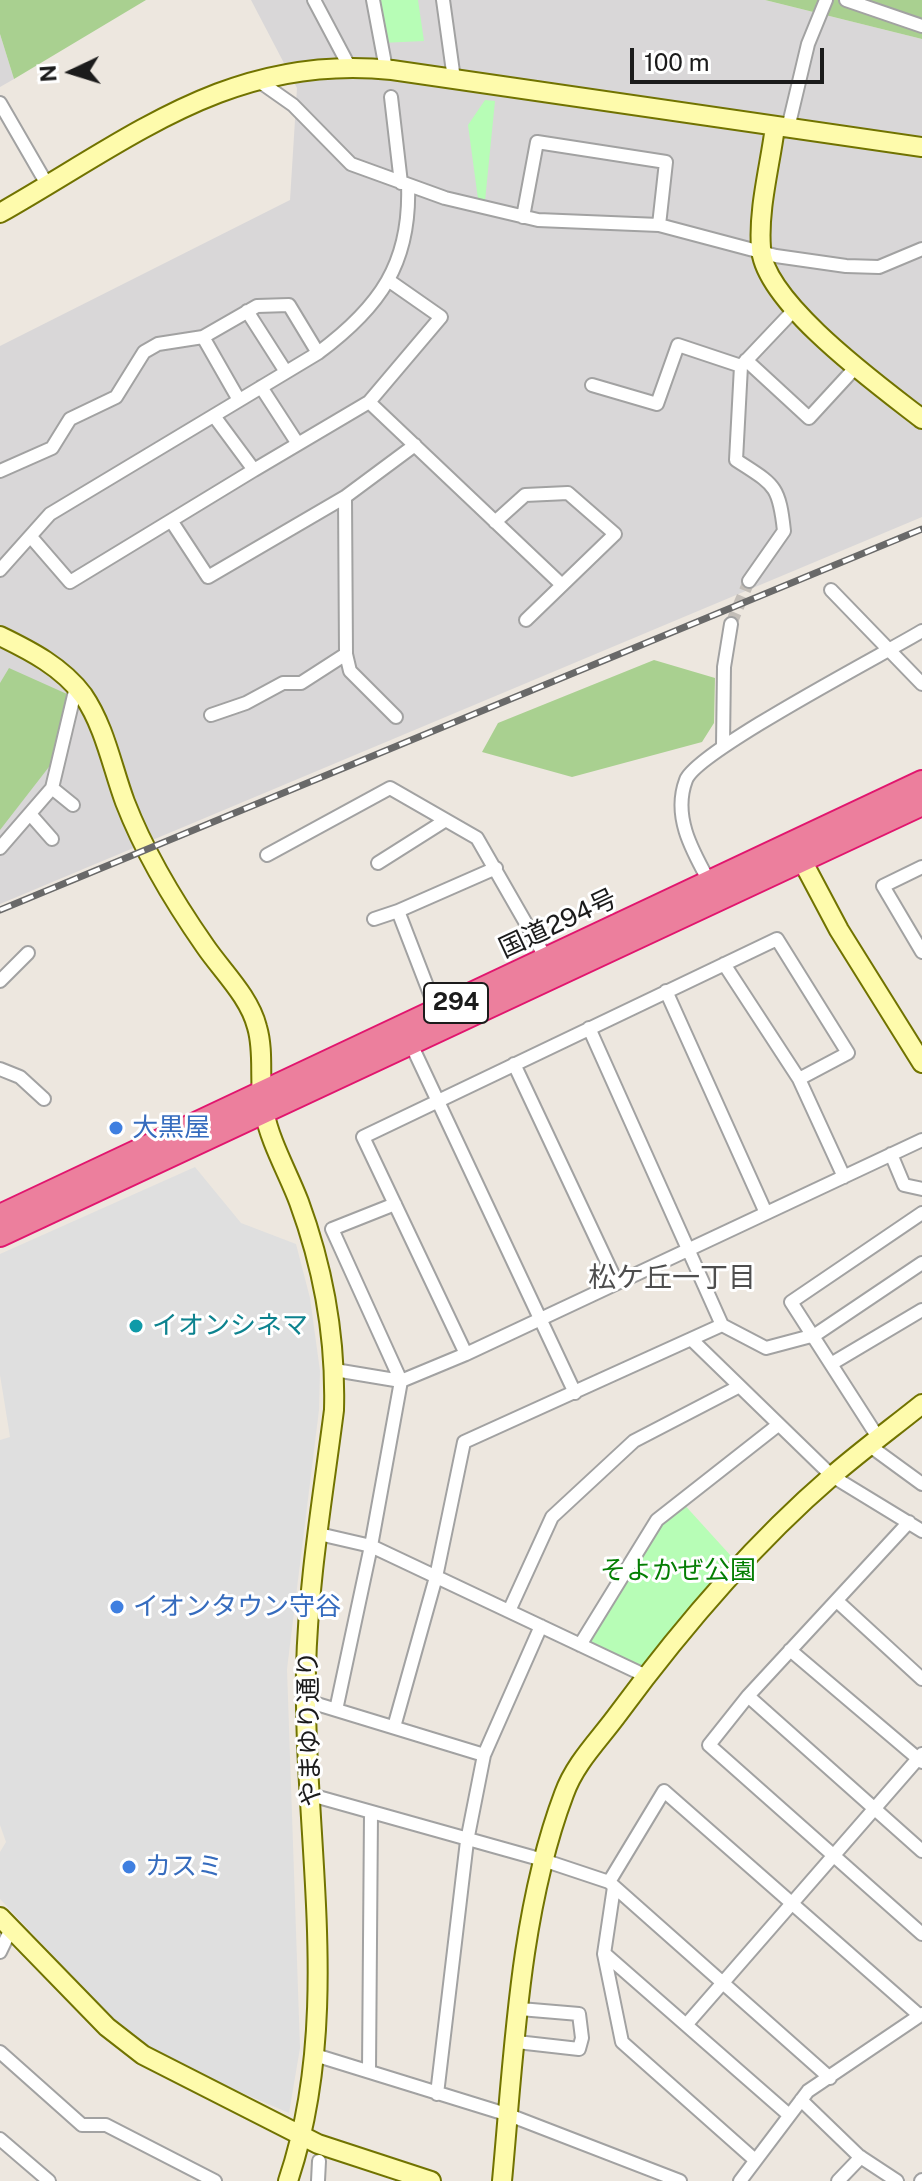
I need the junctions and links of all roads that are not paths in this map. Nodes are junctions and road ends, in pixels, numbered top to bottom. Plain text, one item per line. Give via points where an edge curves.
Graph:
1 (314, 0) edge
2 (373, 0) edge
3 (443, 0) edge
4 (826, 0) edge
5 (846, 0) edge
6 (922, 26) edge
7 (349, 66) junction
8 (386, 69) dead end
9 (255, 78) junction
10 (454, 79) junction
11 (391, 97) dead end
12 (0, 103) edge
13 (781, 127) junction
14 (922, 147) edge
15 (404, 184) junction
16 (48, 186) junction
17 (0, 213) edge
18 (523, 217) junction
19 (659, 225) junction
20 (922, 249) edge
21 (760, 251) junction
22 (388, 280) junction
23 (795, 309) junction
24 (247, 311) junction
25 (203, 337) junction
26 (318, 353) junction
27 (743, 363) junction
28 (855, 368) junction
29 (286, 372) junction
30 (592, 385) dead end
31 (261, 387) junction
32 (239, 400) junction
33 (369, 402) junction
34 (214, 416) junction
35 (922, 419) edge
36 (298, 444) junction
37 (415, 445) junction
38 (254, 470) junction
39 (0, 471) edge
40 (345, 497) junction
41 (172, 522) junction
42 (495, 522) junction
43 (31, 537) junction
44 (0, 570) edge
45 (749, 581) tunnel mouth
46 (562, 585) junction
47 (831, 590) dead end
48 (526, 620) dead end
49 (731, 624) tunnel mouth
50 (922, 631) edge
51 (0, 636) edge
52 (889, 650) junction
53 (346, 654) junction
54 (922, 684) edge
55 (76, 687) junction
56 (211, 715) dead end
57 (396, 717) dead end
58 (723, 745) junction
59 (922, 782) edge
60 (52, 788) junction
61 (922, 804) edge
62 (73, 805) dead end
63 (30, 814) junction
64 (446, 820) junction
65 (52, 839) dead end
66 (0, 848) edge
67 (797, 851) junction
68 (267, 855) dead end
69 (378, 863) dead end
70 (922, 867) edge
71 (496, 868) junction
72 (710, 883) junction
73 (398, 911) junction
74 (374, 919) dead end
75 (922, 952) edge
76 (28, 953) dead end
77 (547, 960) junction
78 (724, 964) junction
79 (0, 981) edge
80 (666, 991) junction
81 (437, 1012) junction
82 (589, 1028) junction
83 (411, 1044) junction
84 (922, 1063) edge
85 (514, 1064) junction
86 (0, 1069) edge
87 (799, 1079) junction
88 (44, 1099) dead end
89 (438, 1101) junction
90 (263, 1104) junction
91 (922, 1140) edge
92 (891, 1154) junction
93 (844, 1177) junction
94 (922, 1189) edge
95 (395, 1204) junction
96 (766, 1213) junction
97 (922, 1213) edge
98 (0, 1216) edge
99 (0, 1235) edge
100 (690, 1249) junction
101 (921, 1266) edge
102 (617, 1283) junction
103 (922, 1310) edge
104 (541, 1319) junction
105 (722, 1325) junction
106 (813, 1335) junction
107 (691, 1339) junction
108 (466, 1354) junction
109 (831, 1364) junction
110 (335, 1370) junction
111 (401, 1381) junction
112 (738, 1387) junction
113 (575, 1393) junction
114 (922, 1404) edge
115 (778, 1425) junction
116 (875, 1443) junction
117 (832, 1476) junction
118 (922, 1484) edge
119 (909, 1522) junction
120 (922, 1531) edge
121 (319, 1534) junction
122 (371, 1546) junction
123 (436, 1577) junction
124 (837, 1601) junction
125 (509, 1611) junction
126 (541, 1626) junction
127 (580, 1645) junction
128 (790, 1650) junction
129 (644, 1675) junction
130 (922, 1679) edge
131 (748, 1696) junction
132 (307, 1701) junction
133 (336, 1710) junction
134 (394, 1727) junction
135 (484, 1755) junction
136 (921, 1758) edge
137 (311, 1795) junction
138 (874, 1809) junction
139 (371, 1813) junction
140 (467, 1841) junction
141 (922, 1851) edge
142 (833, 1855) junction
143 (543, 1860) junction
144 (611, 1885) junction
145 (790, 1902) junction
146 (6, 1923) edge
147 (922, 1934) edge
148 (0, 1952) edge
149 (604, 1954) junction
150 (721, 1981) junction
151 (520, 2009) junction
152 (920, 2015) edge
153 (686, 2025) junction
154 (517, 2042) junction
155 (0, 2052) edge
156 (315, 2055) junction
157 (369, 2070) junction
158 (830, 2078) junction
159 (437, 2094) junction
160 (801, 2100) junction
161 (509, 2115) junction
162 (789, 2115) junction
163 (302, 2136) junction
164 (0, 2139) edge
165 (861, 2157) junction
166 (755, 2160) junction
167 (319, 2161) dead end
168 (49, 2181) edge
169 (215, 2181) edge
170 (288, 2181) edge
171 (318, 2181) edge
172 (431, 2181) edge
173 (502, 2181) edge
174 (680, 2181) edge
175 (740, 2181) edge
176 (838, 2181) edge
177 (897, 2181) edge

1 - 7 street
2 - 8 street
3 - 10 street
4 - 13 street
5 - 6 street
7 - 9 street
7 - 10 street
9 - 15 street via 293,105 351,164
9 - 16 street via 206,96
10 - 13 street
11 - 15 street
12 - 16 street
13 - 14 street
13 - 21 street
15 - 18 street
15 - 22 street via 409,220
16 - 17 street
18 - 19 street
18 - 19 street via 537,142 666,162
19 - 21 street
20 - 21 street via 866,268
21 - 23 street
22 - 26 street via 368,311
22 - 33 street via 441,317
23 - 27 street
23 - 28 street
24 - 25 street
24 - 26 street via 289,305
24 - 29 street
25 - 32 street
25 - 39 street via 158,344 144,352 116,397 70,419 52,448
26 - 29 street
27 - 28 street via 809,418
27 - 30 street via 678,345 657,404
27 - 45 street via 736,460 770,482 780,497 784,531
28 - 35 street
29 - 31 street
31 - 32 street
31 - 36 street
32 - 34 street
33 - 36 street
33 - 37 street
34 - 38 street
34 - 43 street via 50,514
36 - 38 street
37 - 40 street
37 - 42 street
38 - 41 street
40 - 41 street via 208,577
40 - 53 street
41 - 43 street via 70,582
42 - 46 street
42 - 46 street via 525,495 568,493 615,534
43 - 44 street
46 - 48 street
47 - 52 street
49 - 58 street via 724,667
50 - 52 street
51 - 55 street, やまゆり通り via 37,654
52 - 54 street
52 - 58 street
53 - 56 street via 301,683 283,683
53 - 57 street via 350,671
55 - 60 street
55 - 90 street, やまゆり通り via 101,729 126,804 152,857 252,1013 258,1028
58 - 72 street via 686,778 683,798 686,841
59 - 67 highway, 国道294号 / 294
60 - 62 street
60 - 63 street
61 - 67 highway, 国道294号 / 294
63 - 65 street
63 - 66 street
64 - 68 street via 390,788
64 - 69 street
64 - 71 street via 477,838
67 - 72 highway, 国道294号 / 294
67 - 83 highway, 国道294号 / 294
67 - 84 street
70 - 75 street via 883,886
71 - 73 street
71 - 77 street
72 - 77 highway, 国道294号 / 294
73 - 74 street
73 - 81 street
76 - 79 street
77 - 81 highway, 国道294号 / 294
78 - 80 street
78 - 87 street
78 - 87 street via 777,939 848,1053
80 - 82 street
80 - 96 street
81 - 90 highway, 国道294号 / 294
82 - 85 street
82 - 100 street
83 - 89 street
83 - 90 highway, 国道294号 / 294
85 - 89 street
85 - 102 street
86 - 88 street via 20,1077
87 - 93 street
89 - 95 street via 363,1137
89 - 104 street
90 - 98 highway, 国道294号 / 294
90 - 99 highway, 国道294号 / 294
90 - 110 street, やまゆり通り via 319,1262
91 - 92 street
92 - 93 street
92 - 94 street via 904,1185
93 - 96 street
95 - 108 street
95 - 111 street via 332,1229
96 - 100 street
97 - 106 street via 791,1302
100 - 102 street
100 - 105 street
101 - 106 street
102 - 104 street
103 - 109 street
104 - 108 street
104 - 113 street
105 - 106 street via 766,1348
105 - 107 street
106 - 109 street
107 - 112 street
107 - 113 street
108 - 111 street
109 - 116 street
110 - 111 street
110 - 121 street, やまゆり通り
111 - 122 street
112 - 115 street
112 - 125 street via 634,1441 552,1517
113 - 123 street via 464,1442
114 - 116 street
115 - 117 street
115 - 127 street via 657,1520
116 - 117 street
116 - 118 street
117 - 119 street
117 - 129 street
119 - 120 street
119 - 124 street
121 - 122 street
121 - 132 street, やまゆり通り
122 - 123 street
122 - 133 street
123 - 125 street
123 - 134 street
124 - 128 street
124 - 130 street
125 - 126 street
126 - 127 street
126 - 135 street
127 - 129 street
128 - 131 street
128 - 136 street
129 - 143 street via 587,1751 565,1791
131 - 138 street
131 - 142 street via 709,1745
132 - 133 street
132 - 137 street, やまゆり通り
133 - 134 street
134 - 135 street
135 - 140 street
136 - 138 street
137 - 139 street
137 - 156 street, やまゆり通り via 318,1956
138 - 141 street
138 - 142 street
139 - 140 street
139 - 157 street
140 - 143 street
140 - 159 street
142 - 145 street
142 - 147 street
143 - 144 street
143 - 151 street
144 - 145 street via 664,1791
144 - 149 street
144 - 150 street
145 - 150 street
145 - 152 street
146 - 148 street
146 - 163 street via 107,2027 143,2055
149 - 153 street
149 - 166 street via 622,2042
150 - 153 street
150 - 158 street
151 - 154 street
151 - 154 street via 579,2014 582,2038 579,2049
152 - 158 street
153 - 162 street
154 - 161 street
155 - 169 street via 82,2125 106,2125
156 - 157 street
156 - 163 street, やまゆり通り
157 - 159 street
158 - 160 street
159 - 161 street
160 - 162 street
160 - 165 street
161 - 173 street
161 - 174 street
162 - 166 street
163 - 170 street, やまゆり通り
163 - 172 street
164 - 168 street
165 - 176 street
165 - 177 street
166 - 175 street
167 - 171 street

